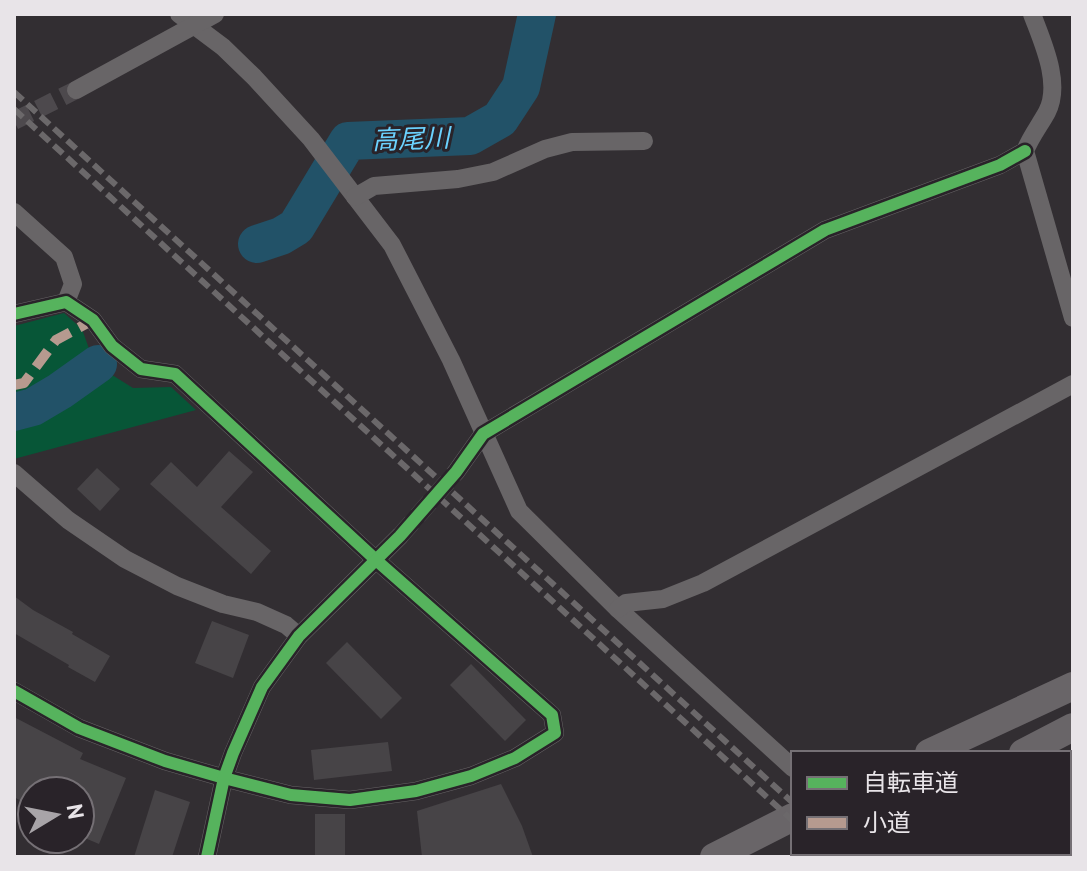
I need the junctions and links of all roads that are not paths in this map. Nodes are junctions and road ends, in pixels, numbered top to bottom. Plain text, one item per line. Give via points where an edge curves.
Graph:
1 (179, 14) edge
2 (215, 14) edge
3 (1032, 14) edge
4 (195, 26) junction
5 (76, 90) tunnel mouth
6 (644, 141) dead end
7 (1025, 151) junction
8 (355, 197) junction
9 (14, 212) edge
10 (66, 302) junction
11 (14, 314) edge
12 (1073, 318) edge
13 (1073, 384) edge
14 (483, 434) junction
15 (456, 472) tunnel mouth
16 (14, 473) edge
17 (400, 536) tunnel mouth
18 (376, 560) junction
19 (618, 609) junction
20 (299, 636) junction
21 (1073, 686) edge
22 (14, 691) edge
23 (1073, 727) edge
24 (933, 751) edge
25 (1027, 751) edge
26 (791, 766) edge
27 (224, 778) junction
28 (791, 818) edge
29 (207, 857) edge
30 (714, 857) edge

1 - 4 street
2 - 4 street
3 - 7 street via 1048,56 1053,89 1049,109
4 - 5 street
4 - 8 street via 254,77
6 - 8 street via 572,142 493,172 374,186
7 - 12 street
7 - 14 street via 825,230
8 - 14 street via 392,245
9 - 10 street via 64,257 73,284
10 - 11 street
10 - 18 street via 93,320 112,346 141,369 175,374
13 - 19 street via 703,583
14 - 15 street
14 - 19 street via 519,511
16 - 20 street via 68,520 125,559 177,586 257,612
17 - 18 street
18 - 20 street
18 - 27 street via 552,715 555,733 515,758 471,776 416,791 350,800 291,795
19 - 26 street
20 - 27 street via 262,687
21 - 24 main road
22 - 27 street via 79,728
23 - 25 main road
27 - 29 street
28 - 30 main road

